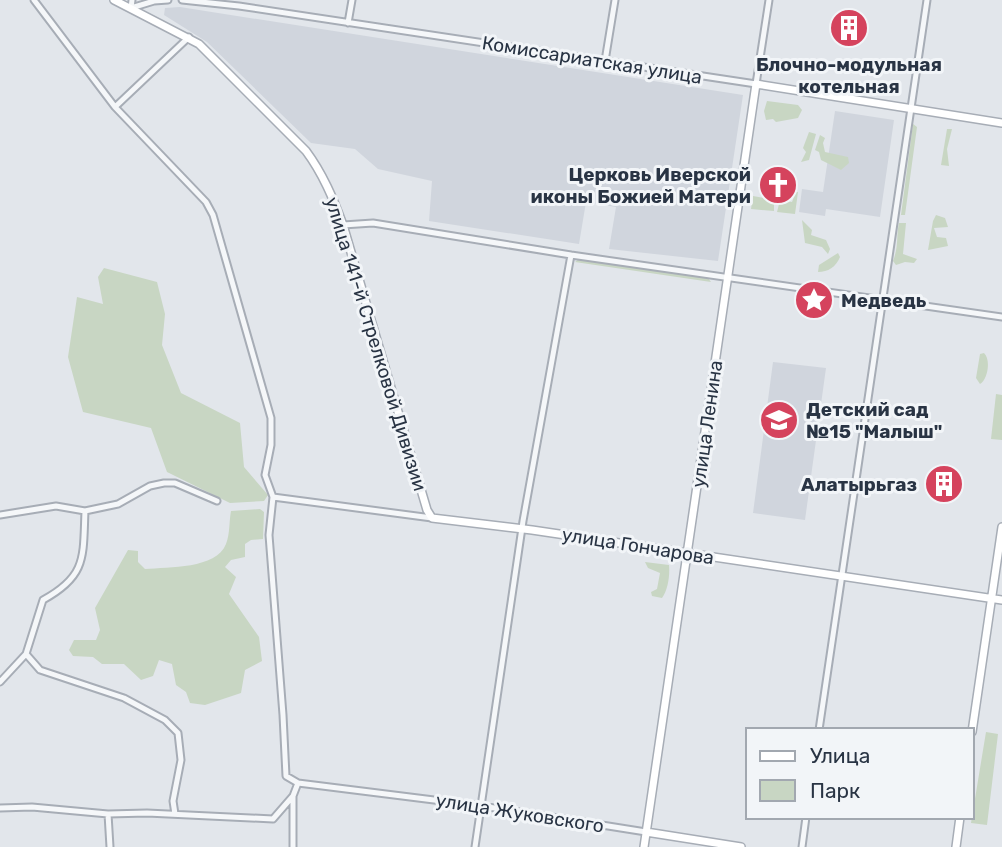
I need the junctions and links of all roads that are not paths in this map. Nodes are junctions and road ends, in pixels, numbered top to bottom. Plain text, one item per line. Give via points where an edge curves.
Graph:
1 (34, 0) edge
2 (114, 0) edge
3 (168, 0) edge
4 (183, 0) edge
5 (352, 0) edge
6 (615, 0) edge
7 (769, 0) edge
8 (927, 0) edge
9 (240, 3) edge
10 (132, 4) edge
11 (348, 23) junction
12 (190, 37) junction
13 (605, 61) junction
14 (756, 84) junction
15 (115, 107) junction
16 (911, 109) junction
17 (1002, 123) edge
18 (343, 225) junction
19 (571, 255) junction
20 (729, 277) junction
21 (883, 298) junction
22 (1002, 317) edge
23 (273, 497) junction
24 (218, 501) dead end
25 (85, 511) junction
26 (0, 514) edge
27 (432, 518) junction
28 (1002, 527) edge
29 (522, 529) junction
30 (689, 554) junction
31 (841, 577) junction
32 (992, 599) junction
33 (1002, 600) edge
34 (26, 654) junction
35 (0, 682) edge
36 (819, 728) edge
37 (973, 728) edge
38 (298, 783) junction
39 (293, 796) junction
40 (482, 806) junction
41 (0, 808) edge
42 (108, 814) junction
43 (175, 814) junction
44 (806, 819) edge
45 (960, 819) edge
46 (646, 832) junction
47 (110, 847) edge
48 (293, 847) edge
49 (475, 847) edge
50 (644, 847) edge
51 (741, 847) edge
52 (802, 847) edge
53 (956, 847) edge

1 - 15 street
2 - 10 street
3 - 10 street
4 - 9 street, Комиссариатская улица
5 - 11 street
6 - 13 street
7 - 14 street, улица Ленина
8 - 16 street
9 - 11 street, Комиссариатская улица
10 - 12 street, улица 141-й Стрелковой Дивизии
11 - 13 street, Комиссариатская улица
12 - 15 street
12 - 18 street, улица 141-й Стрелковой Дивизии via 306,151 327,183
13 - 14 street, Комиссариатская улица
14 - 16 street, Комиссариатская улица
14 - 20 street, улица Ленина
15 - 23 street via 206,202 213,215 271,418 265,475
16 - 17 street, Комиссариатская улица
16 - 21 street
18 - 19 street via 373,223
18 - 27 street, улица 141-й Стрелковой Дивизии
19 - 20 street
19 - 29 street
20 - 21 street
20 - 30 street, улица Ленина
21 - 22 street
21 - 31 street
23 - 27 street, улица Гончарова
23 - 38 street via 269,535 286,776
24 - 25 street via 164,482 118,504
25 - 26 street via 56,506
25 - 34 street via 84,547 76,576 43,600
27 - 29 street, улица Гончарова
28 - 32 street
29 - 30 street, улица Гончарова
29 - 40 street
30 - 31 street, улица Гончарова
30 - 46 street, улица Ленина
31 - 32 street, улица Гончарова
31 - 36 street
32 - 33 street, улица Гончарова
32 - 37 street
34 - 35 street
34 - 43 street via 40,670 124,698 166,720 178,733 181,760 173,800
38 - 39 street
38 - 40 street, улица Жуковского
39 - 43 street via 273,819
39 - 48 street
40 - 46 street, улица Жуковского
40 - 49 street
41 - 42 street
42 - 43 street
42 - 47 street
44 - 52 street
45 - 53 street
46 - 50 street, улица Ленина
46 - 51 street, улица Жуковского

